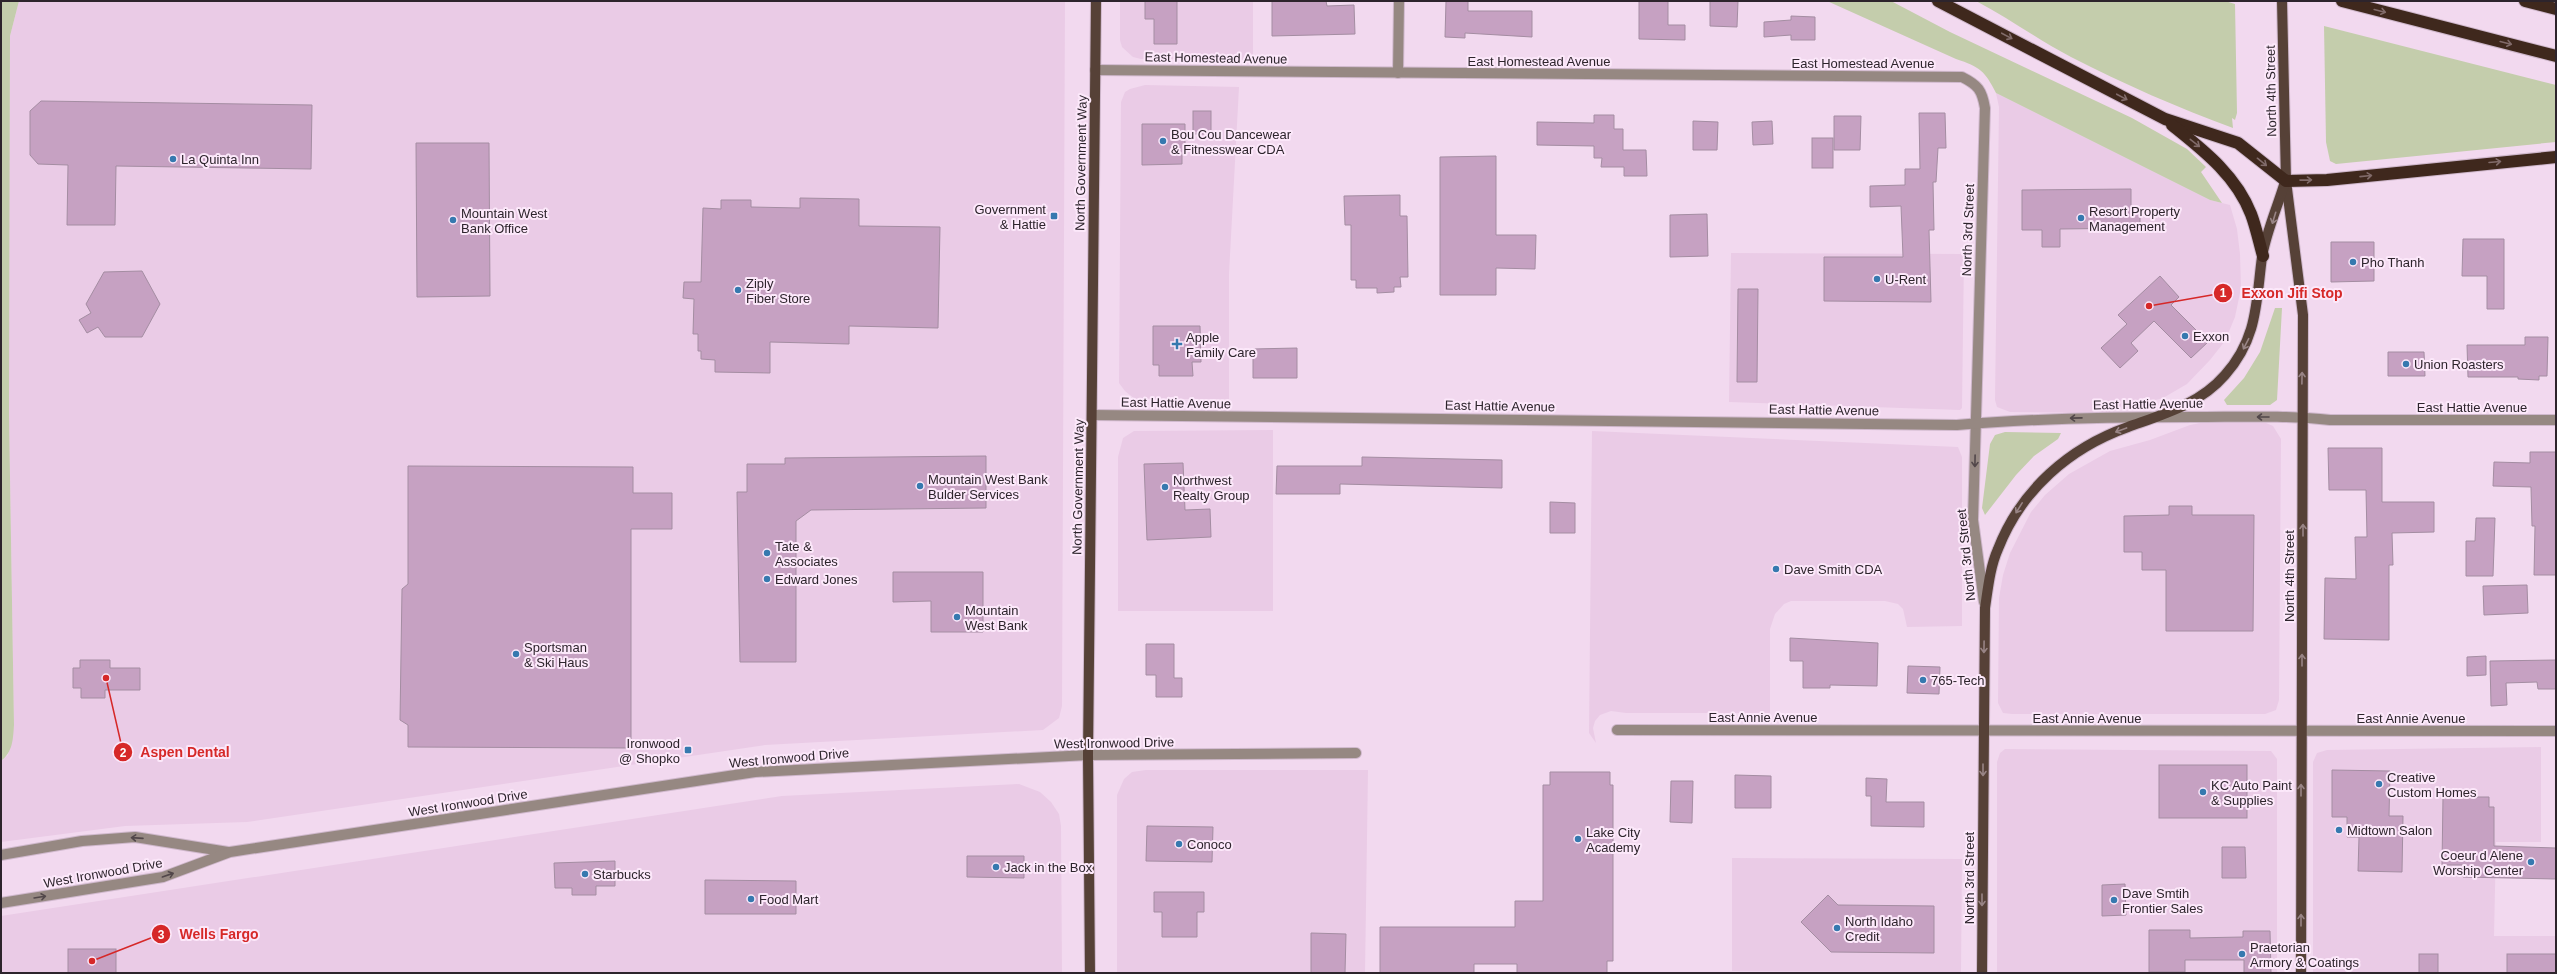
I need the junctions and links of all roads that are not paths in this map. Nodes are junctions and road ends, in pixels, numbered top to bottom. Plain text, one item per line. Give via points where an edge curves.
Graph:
1 (1096, 1) edge
2 (1400, 1) edge
3 (1938, 1) edge
4 (2282, 1) edge
5 (2342, 1) edge
6 (2525, 1) edge
7 (2556, 9) edge
8 (2556, 56) edge
9 (1095, 70) junction
10 (1398, 73) junction
11 (1980, 88) joint
12 (2165, 119) junction
13 (2556, 157) edge
14 (2286, 181) junction
15 (2263, 256) junction
16 (1092, 415) junction
17 (2157, 417) junction
18 (2302, 417) junction
19 (2556, 420) edge
20 (1976, 422) junction
21 (1985, 608) junction
22 (1617, 730) dead end
23 (1983, 731) junction
24 (2301, 731) junction
25 (2556, 731) edge
26 (1356, 753) dead end
27 (1088, 756) junction
28 (230, 852) junction
29 (1, 855) edge
30 (1, 903) edge
31 (1090, 973) edge
32 (1982, 973) edge
33 (2301, 973) edge

1 - 9 main road, North Government Way
2 - 10 street
3 -> 12 highway
4 - 14 main road, North 4th Street
5 -> 8 highway
6 - 7 highway
9 - 10 street, East Homestead Avenue
9 - 16 main road, North Government Way
10 - 11 street, East Homestead Avenue via 1962,77
11 - 20 street, North 3rd Street via 1985,108
12 -> 14 highway via 2238,143
12 -> 15 highway via 2210,155 2225,172 2251,214
14 -> 13 highway via 2327,180
14 -> 15 main road, North 4th Street
18 -> 14 main road, North 4th Street via 2303,315
15 -> 17 main road, North 4th Street via 2259,302 2252,333 2239,358 2210,392 2184,407
16 - 20 street, East Hattie Avenue via 1957,425
16 - 27 main road, North Government Way
18 -> 17 street, East Hattie Avenue
17 -> 20 street, East Hattie Avenue
17 -> 21 main road, North 4th Street via 2111,433 2086,446 2051,471 2027,496 1998,549
18 - 19 street, East Hattie Avenue via 2330,420
24 -> 18 main road, North 4th Street
20 -> 21 street, North 3rd Street via 1973,520
21 -> 23 main road, North 3rd Street
22 - 23 street, East Annie Avenue
23 - 24 street, East Annie Avenue
23 -> 32 main road, North 3rd Street
24 - 25 street, East Annie Avenue
33 -> 24 main road, North 4th Street
26 - 27 street, West Ironwood Drive
27 - 28 street, West Ironwood Drive via 755,772
27 - 31 main road, North Government Way
28 -> 29 street, West Ironwood Drive via 135,837 82,841
30 -> 28 street, West Ironwood Drive via 163,877

